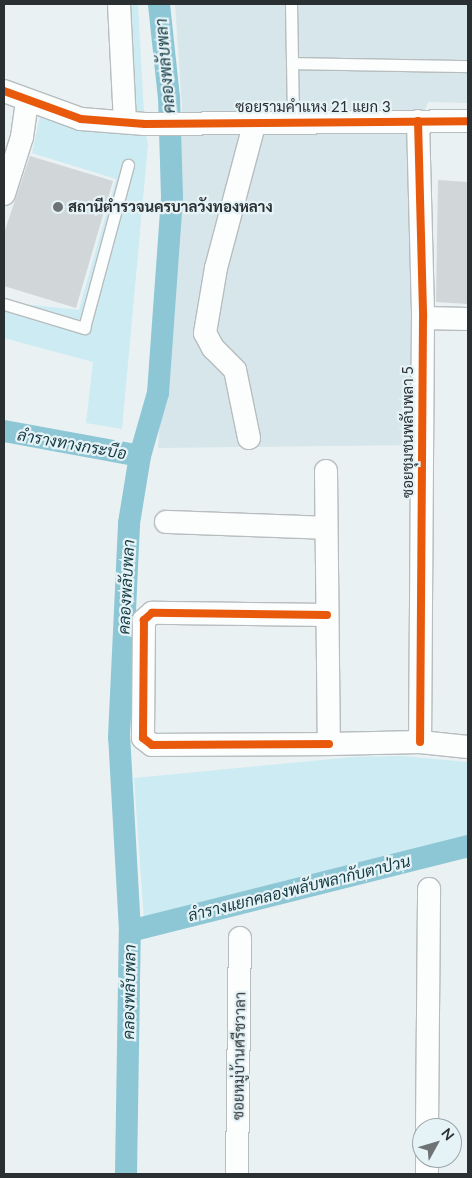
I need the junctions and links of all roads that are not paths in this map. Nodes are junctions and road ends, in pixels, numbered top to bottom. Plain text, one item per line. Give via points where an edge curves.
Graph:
1 (119, 4) edge
2 (291, 4) edge
3 (292, 63) junction
4 (468, 66) edge
5 (4, 91) edge
6 (27, 100) junction
7 (255, 121) junction
8 (293, 121) junction
9 (418, 121) junction
10 (125, 122) junction
11 (468, 122) edge
12 (128, 165) dead end
13 (4, 194) edge
14 (4, 304) edge
15 (423, 318) junction
16 (468, 319) edge
17 (249, 438) dead end
18 (326, 470) dead end
19 (166, 522) dead end
20 (326, 528) junction
21 (327, 615) junction
22 (420, 742) junction
23 (329, 744) junction
24 (468, 747) edge
25 (429, 889) dead end
26 (240, 938) dead end
27 (427, 1118) edge
28 (238, 1174) edge

1 - 10 street
2 - 3 lane
3 - 4 lane
3 - 8 lane
5 - 6 street, ซอยรามคำแหง 21 แยก 3
6 - 10 street, ซอยรามคำแหง 21 แยก 3 via 81,119
6 - 13 street via 22,137
7 - 8 street, ซอยรามคำแหง 21 แยก 3
7 - 10 street, ซอยรามคำแหง 21 แยก 3 via 158,125
7 - 17 street via 216,268 205,333 213,348 235,370
8 - 9 street, ซอยรามคำแหง 21 แยก 3
9 - 11 street, ซอยรามคำแหง 21 แยก 3
9 - 15 street, ซอยชุมชนพลับพลา 5
12 - 14 lane via 84,328
15 - 16 street
15 - 22 street, ซอยชุมชนพลับพลา 5
18 - 20 street
19 - 20 street
20 - 21 street
21 - 23 street
21 - 23 street via 152,613 144,620 142,738 152,745
22 - 23 street
22 - 24 street
25 - 27 street
26 - 28 street, ซอยหมู่บ้านศรีชวาลา

